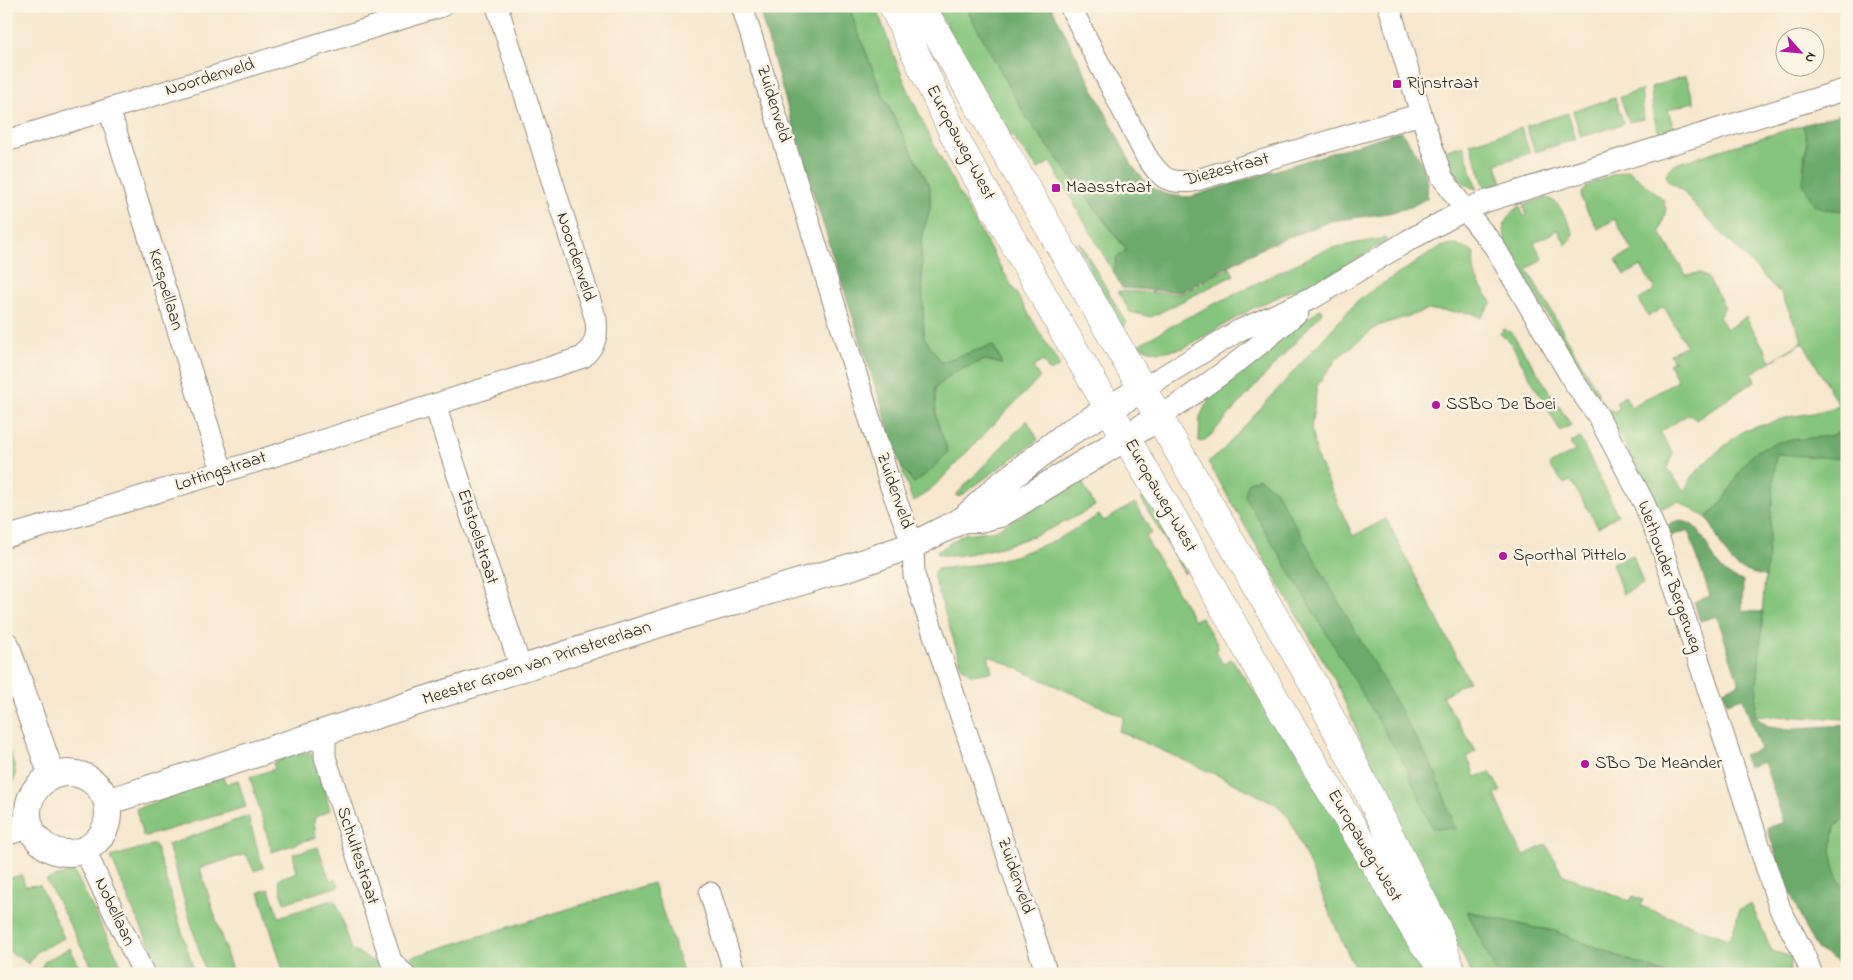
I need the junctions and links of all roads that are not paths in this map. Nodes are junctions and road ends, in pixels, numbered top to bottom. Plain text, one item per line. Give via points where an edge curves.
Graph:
1 (442, 6) edge
2 (497, 6) edge
3 (742, 6) edge
4 (893, 6) edge
5 (921, 6) edge
6 (1070, 6) edge
7 (1388, 6) edge
8 (1847, 89) edge
9 (109, 109) junction
10 (1421, 114) junction
11 (6, 141) edge
12 (1465, 210) junction
13 (1313, 298) junction
14 (1142, 389) junction
15 (435, 405) junction
16 (1109, 409) junction
17 (1158, 418) junction
18 (1126, 438) junction
19 (222, 471) junction
20 (964, 519) junction
21 (6, 537) edge
22 (913, 546) junction
23 (6, 645) edge
24 (521, 670) junction
25 (325, 733) junction
26 (52, 776) junction
27 (107, 802) junction
28 (18, 829) edge
29 (85, 850) junction
30 (710, 893) dead end
31 (144, 974) edge
32 (404, 974) edge
33 (735, 974) edge
34 (1047, 974) edge
35 (1447, 974) edge
36 (1453, 974) edge
37 (1812, 974) edge

1 - 9 street, Noordenveld
2 - 15 street, Noordenveld via 596,320 597,333 583,357
3 - 22 street, Zuidenveld
4 - 16 main road, Europaweg-West via 959,146
5 - 14 main road, Europaweg-West
6 - 10 street, Diezestraat via 1146,156 1160,176 1177,183 1193,182
7 - 10 street
8 - 12 street
9 - 11 street, Noordenveld
9 - 19 street, Kerspellaan
10 - 12 street via 1442,177
12 - 13 street
12 - 37 street, Wethouder Bergerweg via 1494,246 1574,382 1597,414 1644,503 1660,542 1780,909
13 - 14 street via 1238,331
13 - 17 street via 1255,349
14 - 16 street, Meester Groen van Prinstererlaan
14 - 17 main road, Europaweg-West
15 - 19 street, Lottingstraat
15 - 24 street, Etstoelstraat
16 - 18 main road, Europaweg-West
16 - 20 street, Meester Groen van Prinstererlaan via 1067,434 998,486
17 - 18 street, Meester Groen van Prinstererlaan
17 - 36 main road, Europaweg-West via 1315,687 1438,931
18 - 20 street, Meester Groen van Prinstererlaan via 1000,514
18 - 35 main road, Europaweg-West via 1278,704 1420,940
19 - 21 street, Lottingstraat
20 - 22 street, Meester Groen van Prinstererlaan
22 - 24 street, Meester Groen van Prinstererlaan
22 - 34 street, Zuidenveld via 914,574
23 - 26 street
24 - 25 street, Meester Groen van Prinstererlaan
25 - 27 street, Meester Groen van Prinstererlaan
25 - 32 street, Schultestraat via 325,757 391,961
26 - 27 street via 74,773 85,776 95,783
26 - 28 street via 35,792
27 - 29 street via 109,813 102,835
28 - 29 street via 35,835 42,844 62,853
29 - 31 street, Nobellaan
30 - 33 street

